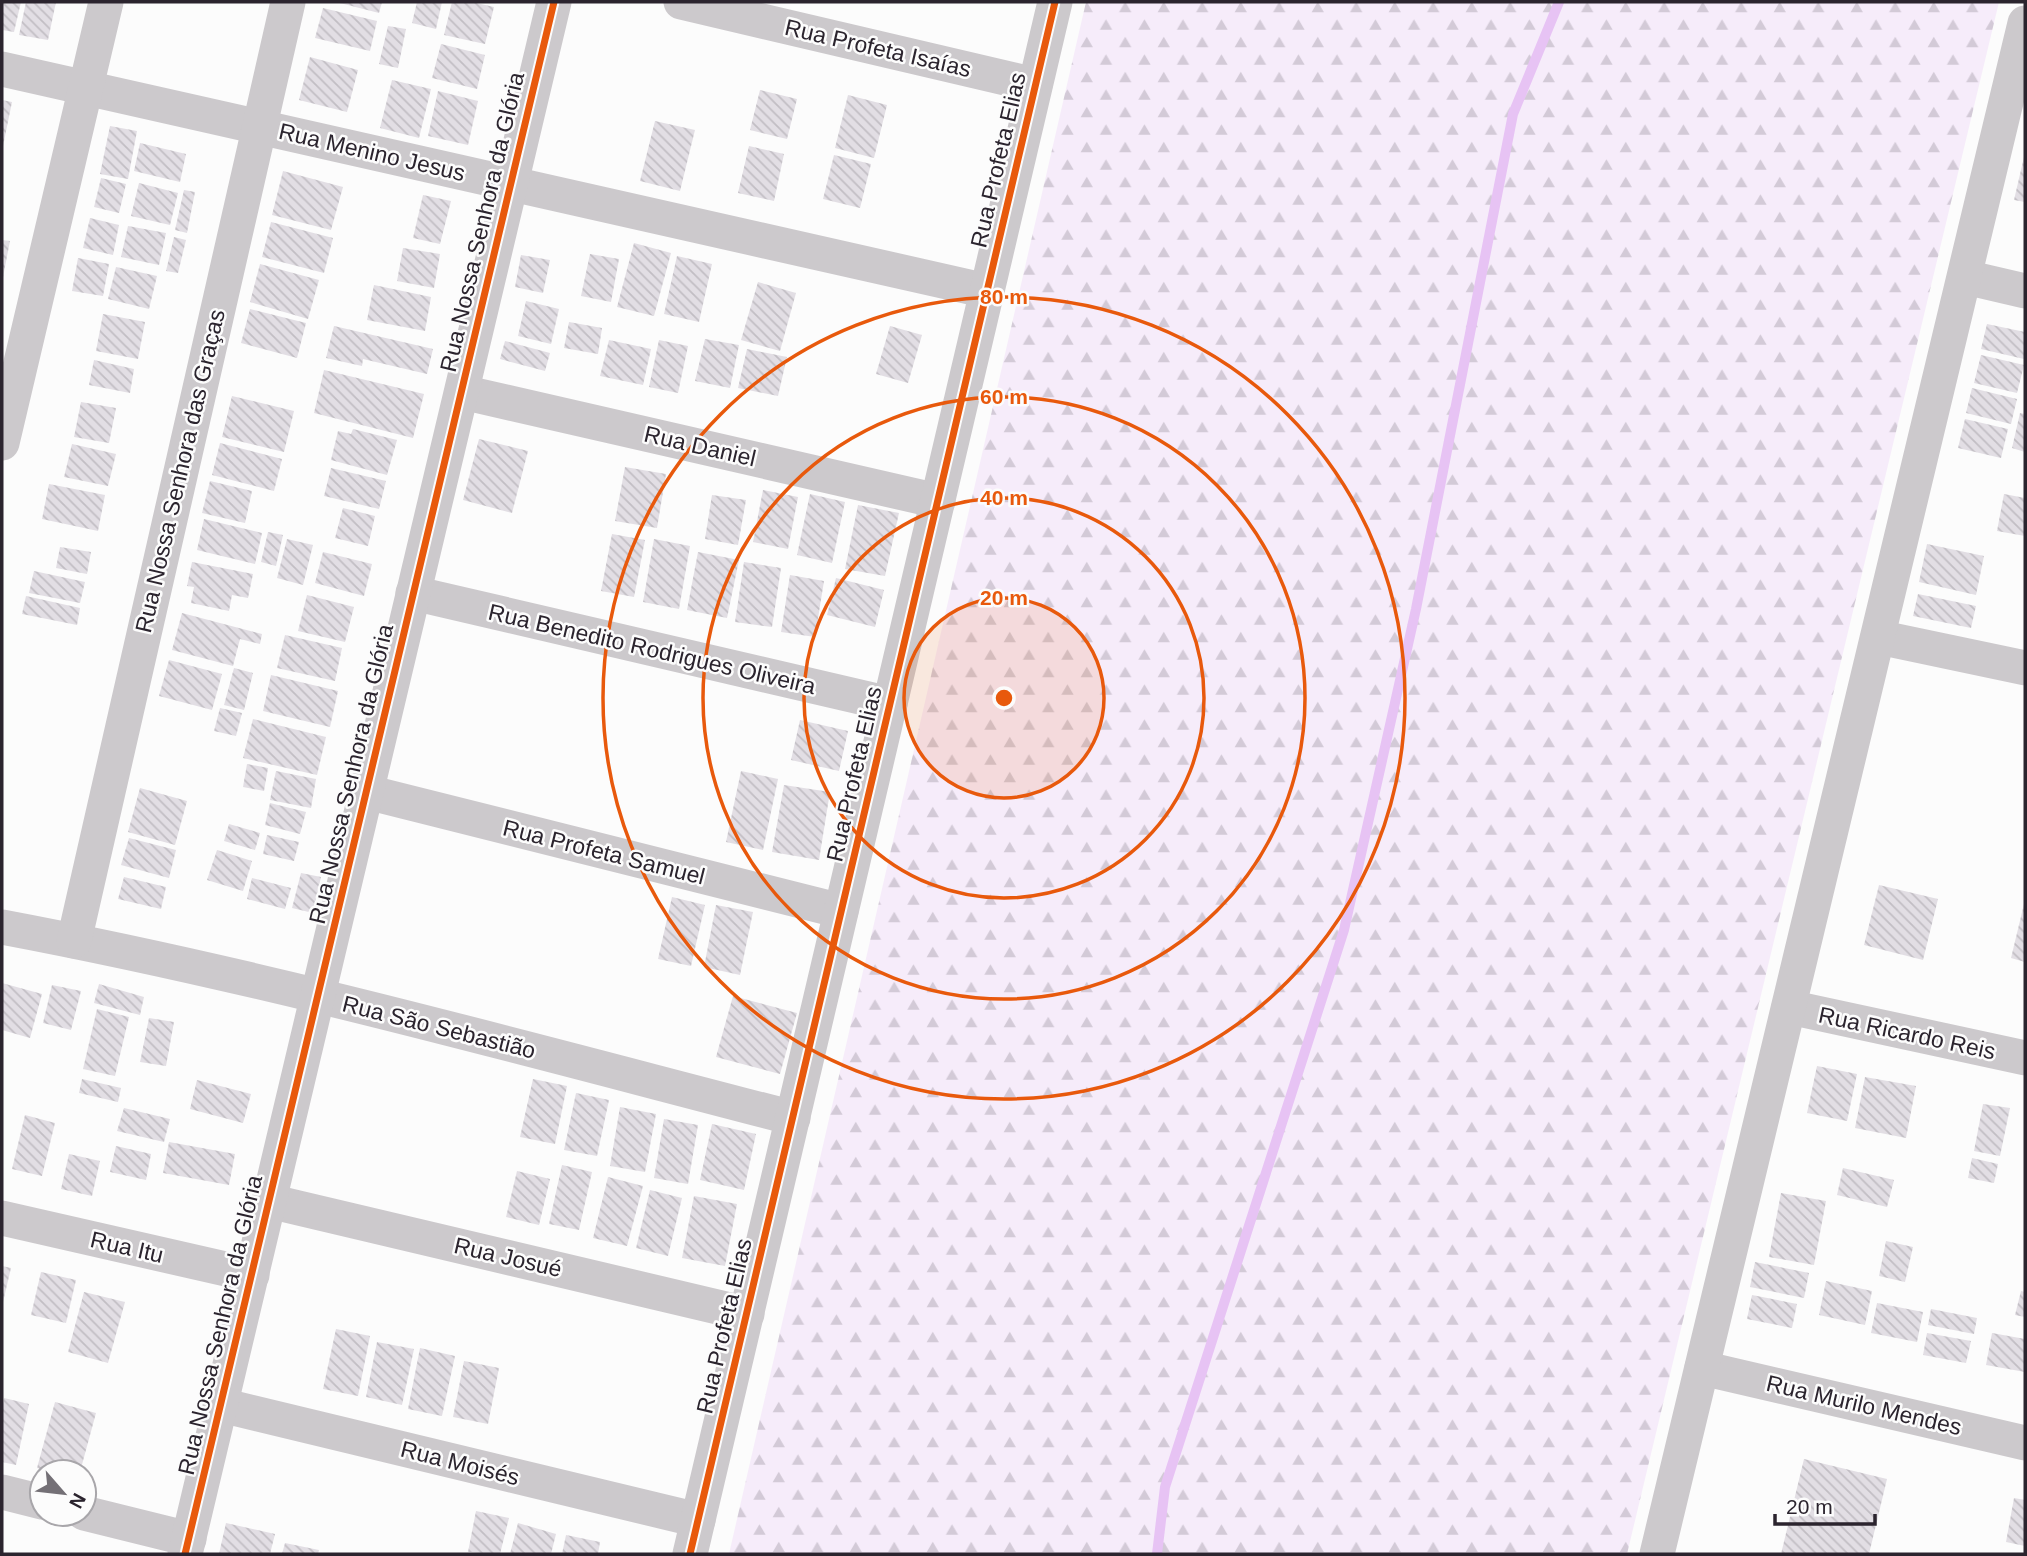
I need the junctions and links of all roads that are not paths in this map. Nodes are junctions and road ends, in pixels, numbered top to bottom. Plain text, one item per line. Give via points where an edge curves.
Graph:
1 (106, 2) edge
2 (288, 2) edge
3 (554, 2) edge
4 (681, 2) edge
5 (1055, 2) edge
6 (2025, 23) edge
7 (2, 69) edge
8 (1035, 85) junction
9 (85, 88) junction
10 (258, 127) junction
11 (511, 183) junction
12 (1965, 277) junction
13 (987, 290) junction
14 (2025, 290) edge
15 (461, 391) junction
16 (2, 443) edge
17 (938, 501) junction
18 (413, 593) junction
19 (1878, 637) junction
20 (2025, 668) edge
21 (890, 704) junction
22 (367, 792) junction
23 (841, 911) junction
24 (2, 927) edge
25 (74, 941) junction
26 (318, 995) junction
27 (1789, 1007) junction
28 (2025, 1058) edge
29 (793, 1118) junction
30 (269, 1201) junction
31 (2, 1218) edge
32 (252, 1275) junction
33 (747, 1314) junction
34 (1702, 1368) junction
35 (221, 1405) junction
36 (2025, 1443) edge
37 (2, 1492) edge
38 (28, 1498) edge
39 (98, 1517) edge
40 (698, 1520) junction
41 (187, 1546) edge
42 (690, 1554) edge
43 (1657, 1554) edge

1 - 9 street
2 - 10 street, Rua Nossa Senhora das Graças
3 - 11 street, Rua Nossa Senhora da Glória
4 - 8 street, Rua Profeta Isaías
5 - 8 street, Rua Profeta Elias
6 - 12 street
7 - 9 street, Rua Menino Jesus
8 - 13 street, Rua Profeta Elias
9 - 10 street, Rua Menino Jesus
9 - 16 street
10 - 11 street, Rua Menino Jesus
10 - 25 street, Rua Nossa Senhora das Graças
11 - 13 street, Rua Menino Jesus
11 - 15 street, Rua Nossa Senhora da Glória
12 - 14 street
12 - 19 street
13 - 17 street, Rua Profeta Elias
15 - 17 street, Rua Daniel
15 - 18 street, Rua Nossa Senhora da Glória
17 - 21 street, Rua Profeta Elias
18 - 21 street, Rua Benedito Rodrigues Oliveira
18 - 22 street, Rua Nossa Senhora da Glória
19 - 20 street
19 - 27 street
21 - 23 street, Rua Profeta Elias
22 - 23 street, Rua Profeta Samuel
22 - 26 street, Rua Nossa Senhora da Glória
23 - 29 street, Rua Profeta Elias
24 - 25 street, Rua São Sebastião
25 - 26 street, Rua São Sebastião
26 - 29 street, Rua São Sebastião
26 - 30 street, Rua Nossa Senhora da Glória
27 - 28 street, Rua Ricardo Reis
27 - 34 street
29 - 33 street, Rua Profeta Elias
30 - 32 street, Rua Nossa Senhora da Glória
30 - 33 street, Rua Josué
31 - 32 street, Rua Itu
32 - 35 street, Rua Nossa Senhora da Glória
33 - 40 street, Rua Profeta Elias
34 - 36 street, Rua Murilo Mendes
34 - 43 street
35 - 40 street, Rua Moisés
35 - 41 street, Rua Nossa Senhora da Glória
37 - 38 street
39 - 41 street
40 - 42 street, Rua Profeta Elias

